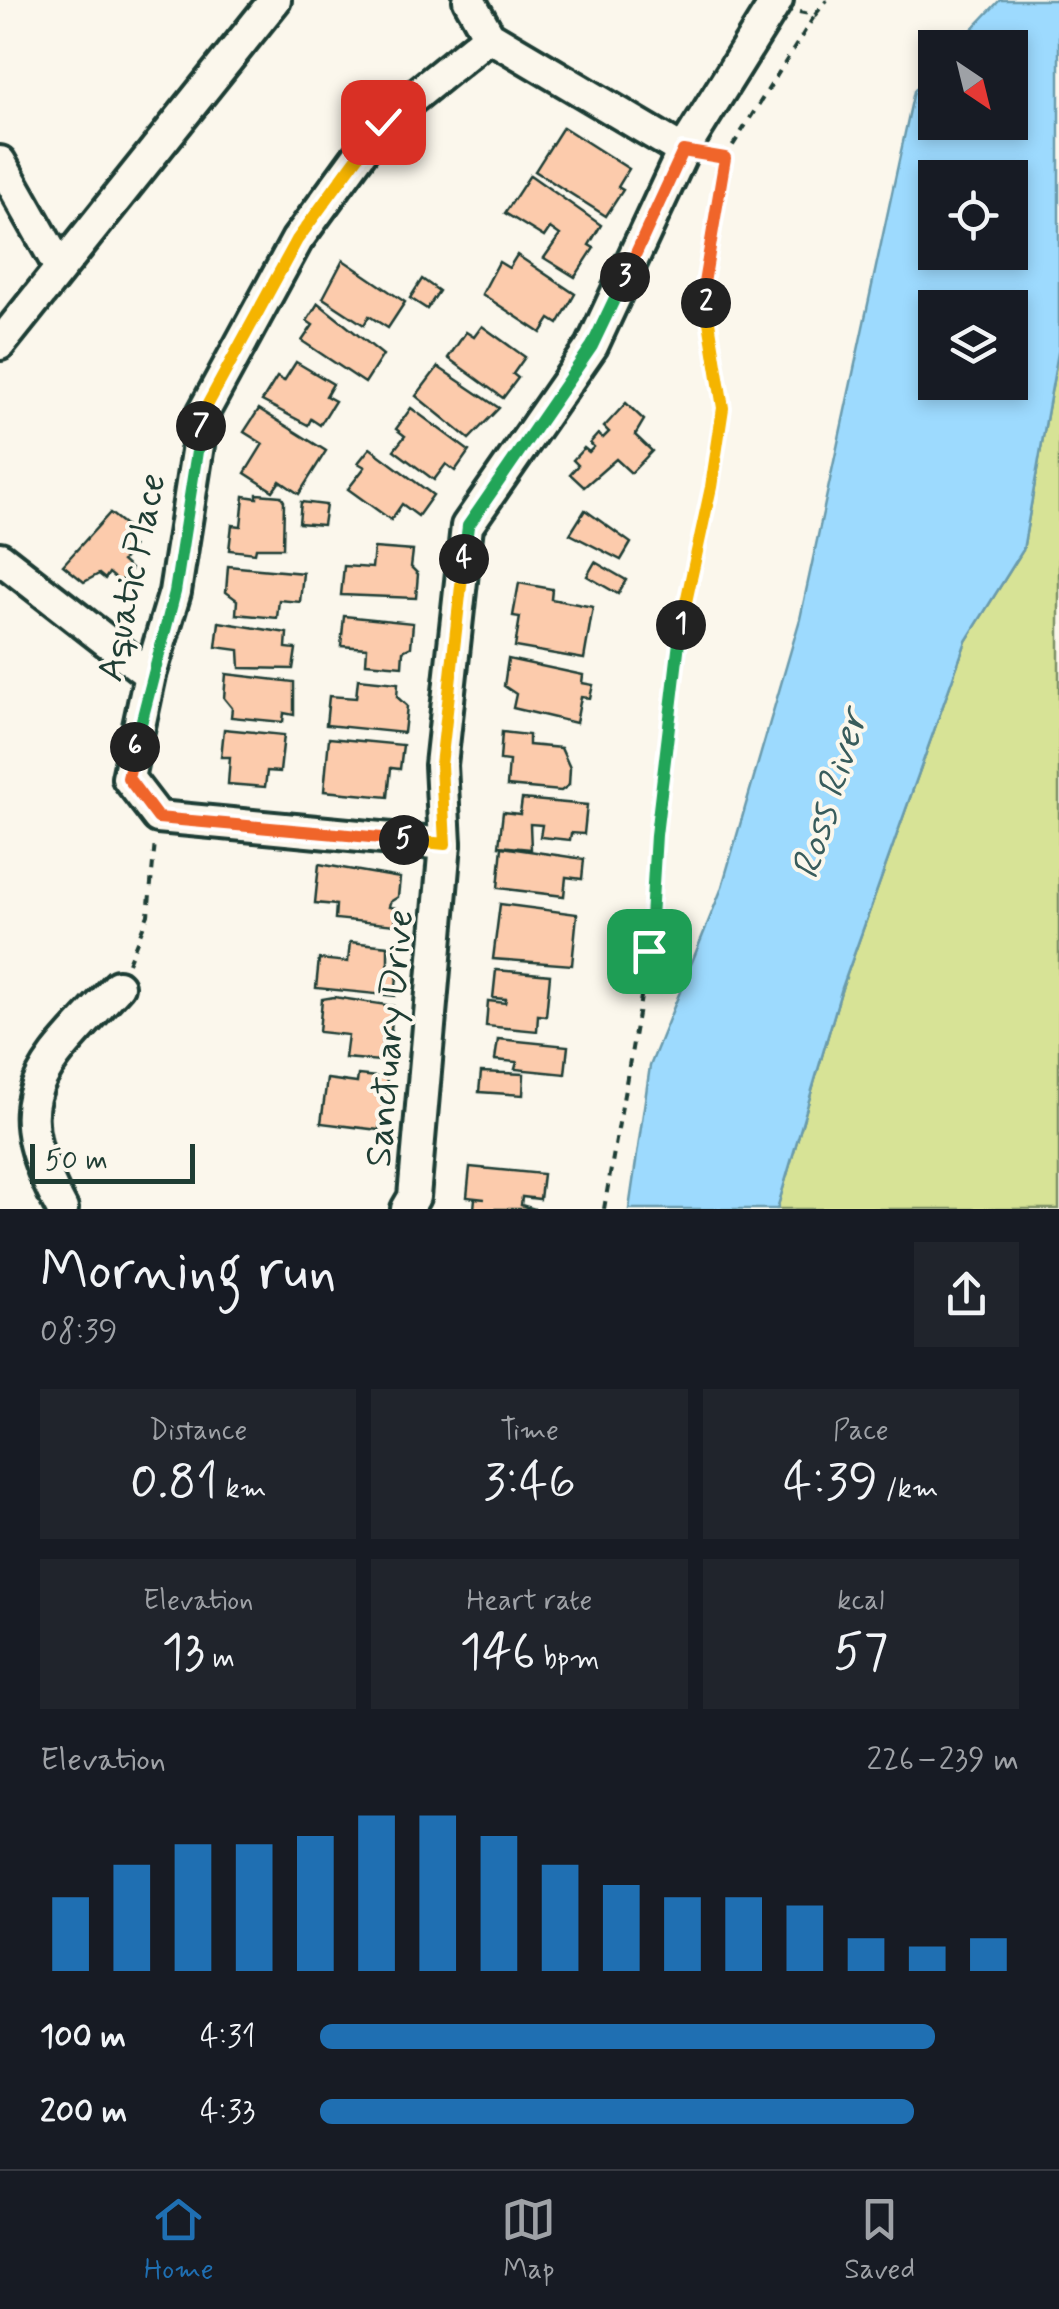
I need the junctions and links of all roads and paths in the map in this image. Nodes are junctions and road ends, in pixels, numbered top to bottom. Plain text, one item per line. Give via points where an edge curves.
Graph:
1 (274, 0) edge
2 (469, 0) edge
3 (827, 0) edge
4 (777, 3) edge
5 (814, 16) junction
6 (489, 36) junction
7 (683, 151) junction
8 (725, 158) junction
9 (0, 162) edge
10 (60, 268) junction
11 (0, 344) edge
12 (0, 558) edge
13 (150, 675) junction
14 (158, 818) junction
15 (445, 844) junction
16 (118, 986) joint
17 (12, 1127) edge
18 (62, 1209) edge
19 (408, 1209) edge
20 (604, 1209) edge

1 - 10 street
2 - 6 street
3 - 5 path
4 - 5 path
4 - 7 street, Sanctuary Drive
5 - 8 path
6 - 7 street
6 - 13 street, Aquatic Place via 383,122 297,240 203,413 175,592
7 - 8 path
7 - 15 street, Sanctuary Drive via 592,346 468,526 441,765
8 - 20 path via 703,289 723,408 683,608 649,951
9 - 10 street
10 - 11 street
12 - 13 street
13 - 14 street, Aquatic Place via 128,778
14 - 15 street
14 - 16 path via 148,914
15 - 19 street, Sanctuary Drive
16 - 17 street via 33,1080
17 - 18 street

